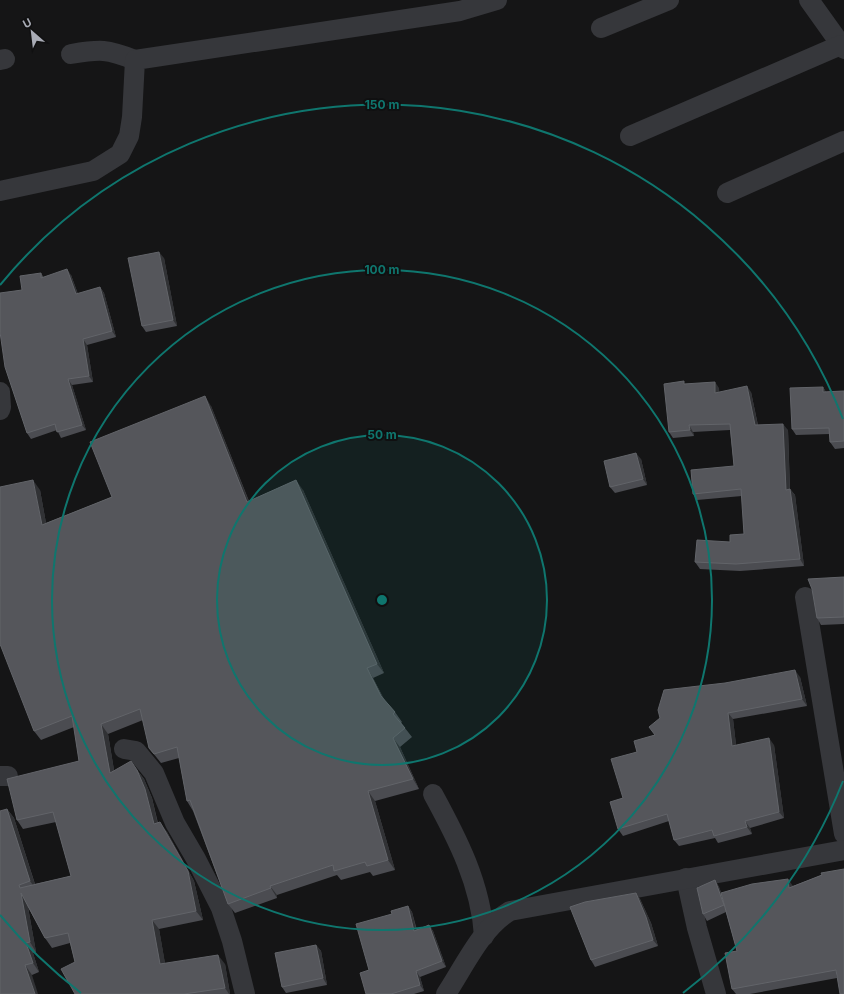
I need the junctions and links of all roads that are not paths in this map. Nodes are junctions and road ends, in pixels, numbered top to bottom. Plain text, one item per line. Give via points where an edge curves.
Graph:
1 (497, 0) edge
2 (670, 0) edge
3 (809, 0) edge
4 (601, 28) dead end
5 (843, 47) edge
6 (71, 54) dead end
7 (135, 60) junction
8 (630, 136) dead end
9 (844, 141) edge
10 (0, 191) edge
11 (727, 193) dead end
12 (0, 392) edge
13 (0, 410) edge
14 (805, 597) dead end
15 (124, 749) dead end
16 (433, 794) dead end
17 (844, 834) edge
18 (844, 850) edge
19 (686, 878) junction
20 (484, 936) junction
21 (245, 994) edge
22 (446, 994) edge
23 (716, 994) edge

1 - 7 street via 460,11
2 - 4 street
3 - 5 street
5 - 8 street
6 - 7 street via 95,50 110,51
7 - 10 street via 129,136 120,154 93,171
9 - 11 street
12 - 13 street
14 - 17 street
15 - 21 street via 136,751 154,773 175,823 221,908
16 - 20 street via 462,849 476,891
18 - 19 street
19 - 20 street via 510,910 498,918
19 - 23 street
20 - 22 street

